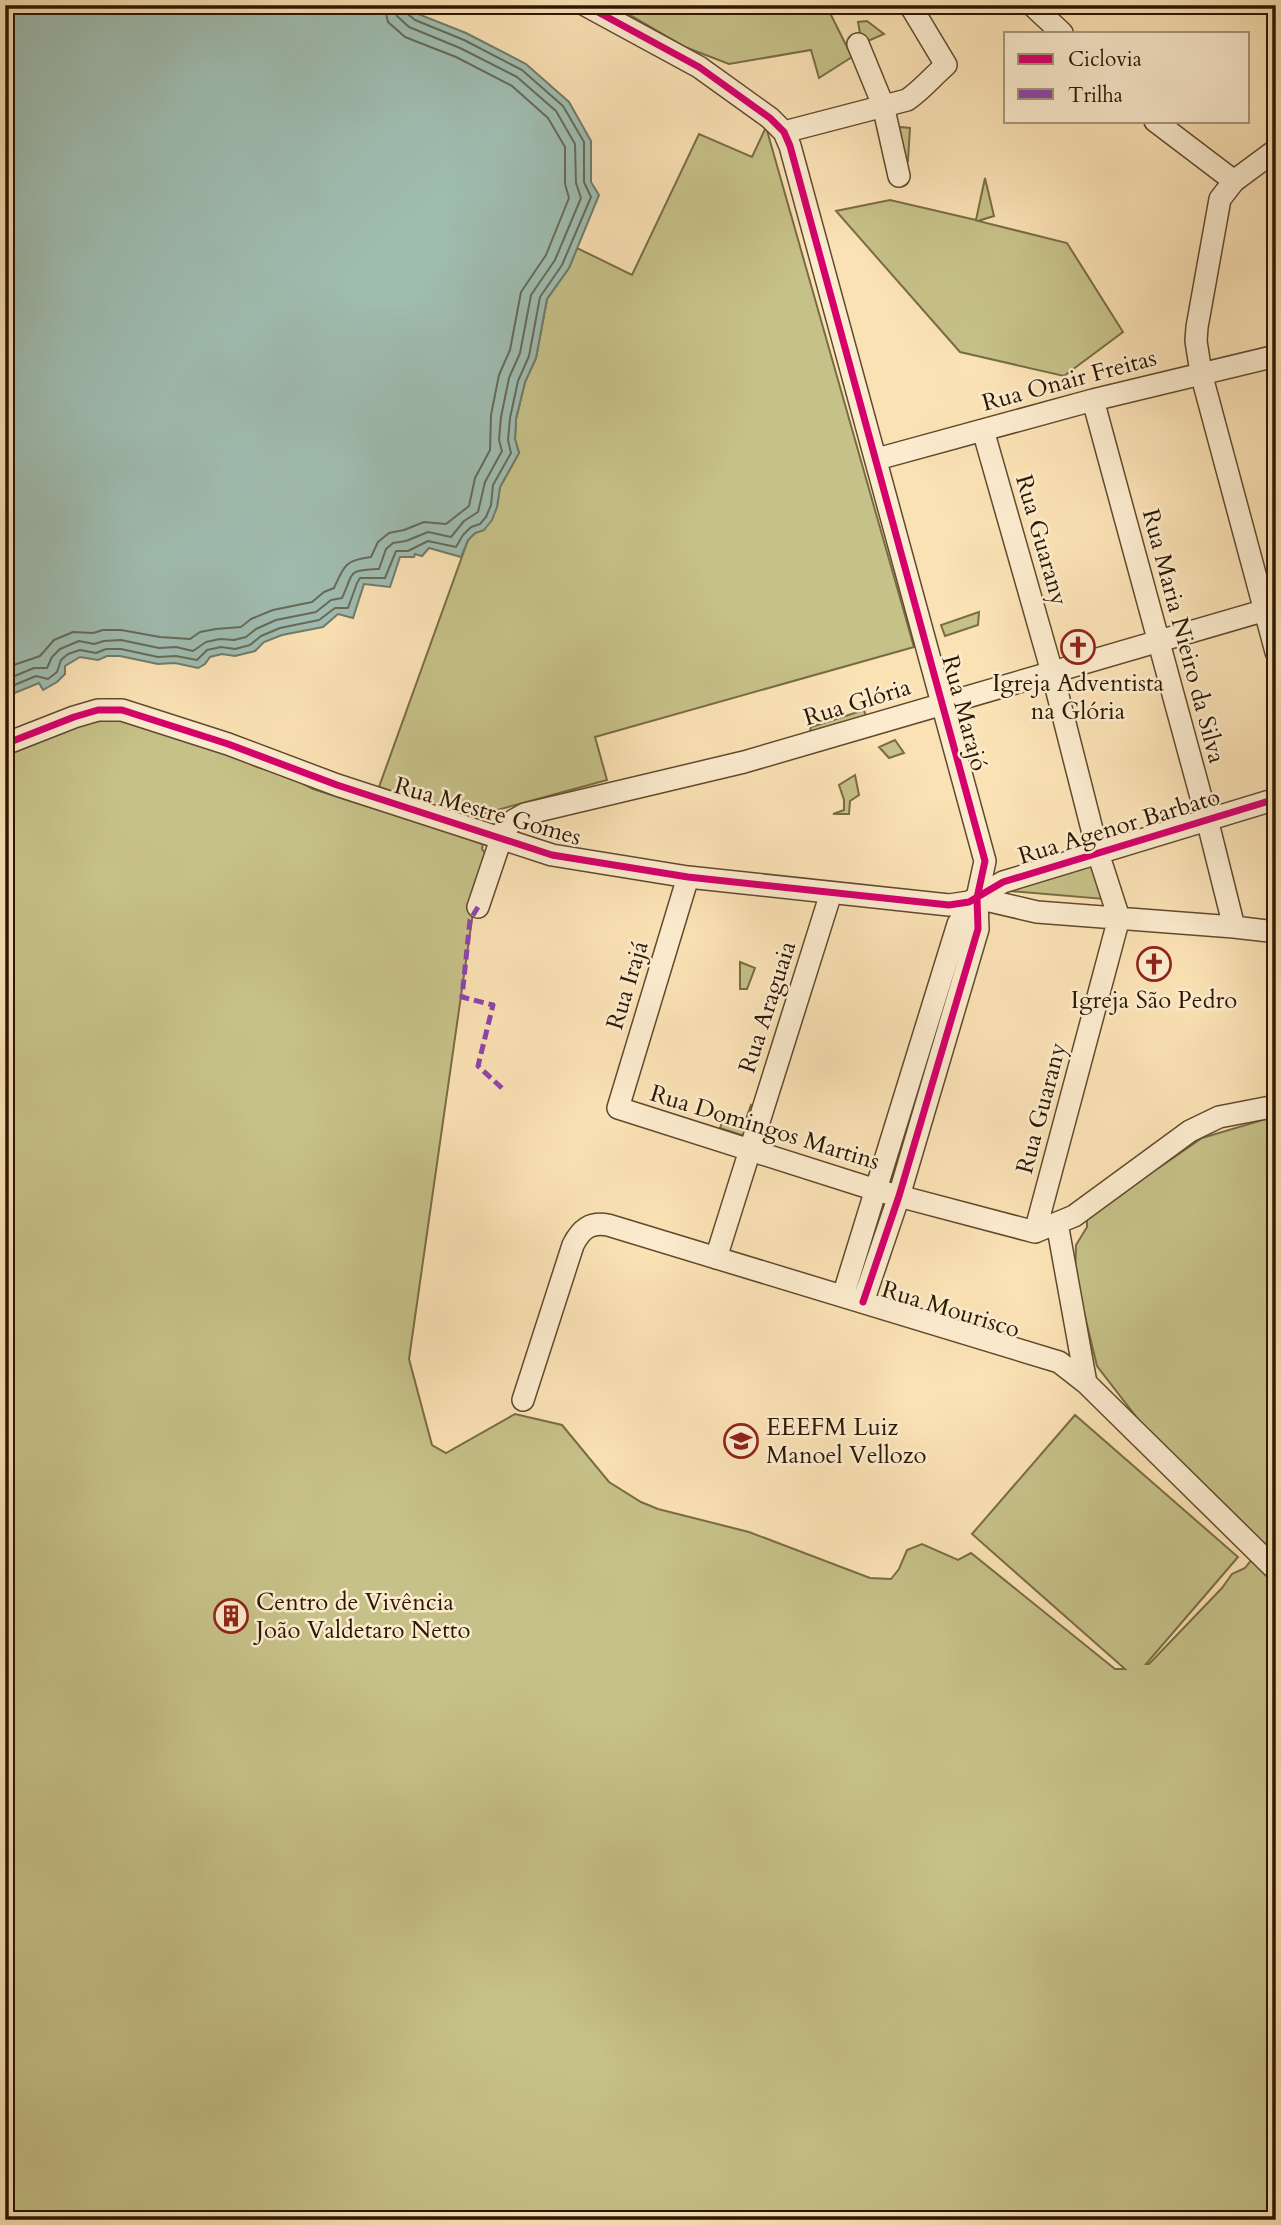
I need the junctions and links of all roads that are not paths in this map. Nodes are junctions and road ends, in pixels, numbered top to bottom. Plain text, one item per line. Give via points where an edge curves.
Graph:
1 (585, 5) edge
2 (910, 5) edge
3 (1032, 5) edge
4 (1061, 32) edge
5 (858, 44) dead end
6 (883, 105) junction
7 (1156, 122) edge
8 (784, 132) junction
9 (1276, 150) edge
10 (899, 176) dead end
11 (1234, 181) junction
12 (1276, 356) edge
13 (1201, 373) junction
14 (1093, 401) junction
15 (983, 430) junction
16 (877, 459) junction
17 (1270, 608) edge
18 (1158, 641) junction
19 (1276, 652) edge
20 (1052, 672) junction
21 (942, 704) junction
22 (5, 744) edge
23 (1276, 799) edge
24 (1208, 818) junction
25 (500, 838) junction
26 (1098, 853) junction
27 (688, 877) junction
28 (831, 893) junction
29 (977, 898) junction
30 (478, 907) dead end
31 (1119, 918) junction
32 (1234, 926) junction
33 (1276, 932) edge
34 (1276, 1106) edge
35 (618, 1108) joint
36 (749, 1148) junction
37 (876, 1190) junction
38 (899, 1196) junction
39 (1057, 1223) junction
40 (1035, 1232) junction
41 (716, 1258) junction
42 (853, 1299) junction
43 (1086, 1383) junction
44 (523, 1400) dead end
45 (1276, 1570) edge

1 - 8 street via 699,67
2 - 6 street via 946,65 907,100
3 - 4 street
5 - 6 street
6 - 8 street
6 - 10 street
7 - 11 street
8 - 16 street, Rua Marajó
9 - 11 street
11 - 13 street via 1220,199 1197,327
12 - 13 street, Rua Onair Freitas
13 - 14 street, Rua Onair Freitas
13 - 17 street
14 - 15 street, Rua Onair Freitas
14 - 18 street, Rua Maria Nieiro da Silva
15 - 16 street, Rua Onair Freitas
15 - 20 street, Rua Guarany
16 - 21 street, Rua Marajó
17 - 18 street, Rua Glória
17 - 19 street
18 - 20 street, Rua Glória
18 - 24 street, Rua Maria Nieiro da Silva
20 - 21 street, Rua Glória
20 - 26 street, Rua Guarany
21 - 25 street, Rua Glória via 744,762 542,808 514,820
21 - 29 street, Rua Marajó via 985,861
22 - 25 street, Rua Mestre Gomes via 74,716 122,710
23 - 24 street, Rua Agenor Barbato
24 - 26 street, Rua Agenor Barbato
24 - 32 street, Rua Maria Nieiro da Silva
25 - 27 street, Rua Mestre Gomes via 552,855
25 - 30 street
26 - 29 street, Rua Agenor Barbato via 1003,882
26 - 31 street, Rua Guarany
27 - 28 street, Rua Mestre Gomes
27 - 35 street, Rua Irajá
28 - 29 street, Rua Mestre Gomes via 949,905
28 - 36 street, Rua Araguaia
29 - 31 street, Rua Mestre Gomes via 1037,912
29 - 37 street, Rua Marajó via 958,924
29 - 38 street, Rua Marajó via 978,929
31 - 32 street, Rua Mestre Gomes
31 - 40 street, Rua Guarany
32 - 33 street, Rua Mestre Gomes
34 - 39 street via 1219,1117 1190,1131 1074,1216
35 - 36 street, Rua Domingos Martins
36 - 37 street, Rua Domingos Martins
36 - 41 street, Rua Araguaia
37 - 38 street, Rua Domingos Martins
37 - 42 street, Rua Marajó
38 - 40 street, Rua Domingos Martins
38 - 42 street, Rua Marajó
39 - 40 street
39 - 43 street
41 - 42 street, Rua Mourisco
41 - 44 street, Rua Mourisco via 608,1224 585,1227 573,1245
42 - 43 street, Rua Mourisco via 1047,1358
43 - 45 street, Rua Mourisco

